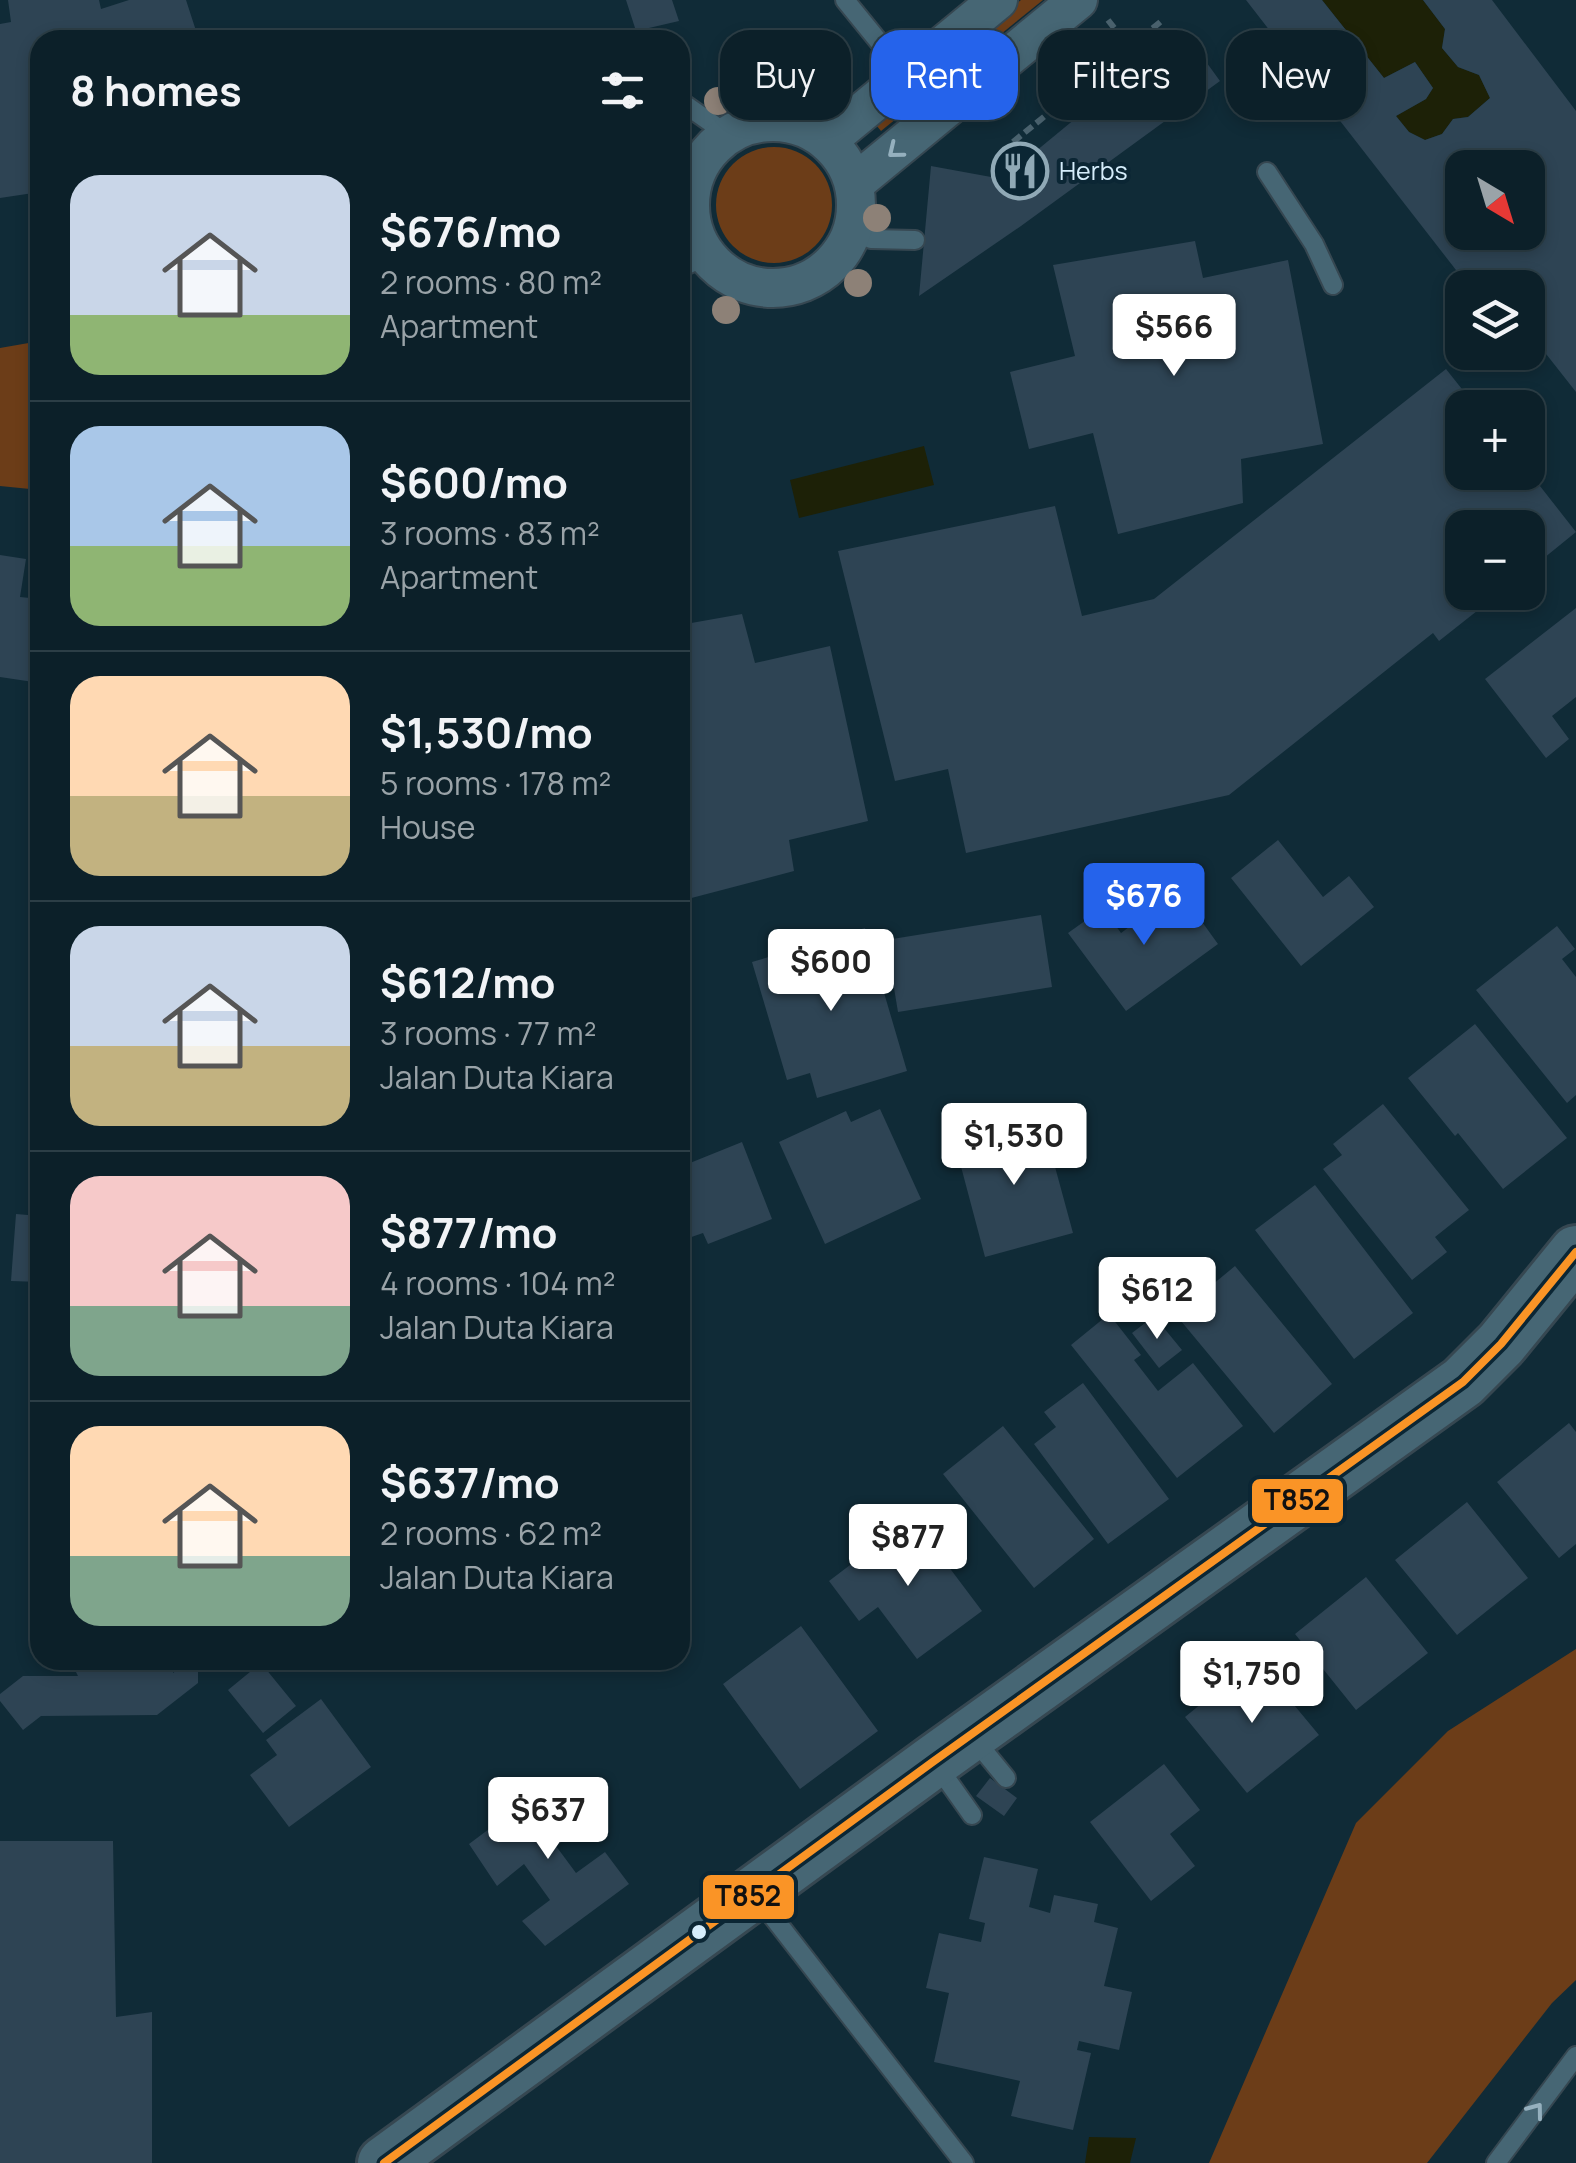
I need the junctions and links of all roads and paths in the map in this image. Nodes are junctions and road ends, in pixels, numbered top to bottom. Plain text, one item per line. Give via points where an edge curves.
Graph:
1 (845, 0) edge
2 (998, 0) edge
3 (1082, 14) edge
4 (1164, 19) dead end
5 (962, 30) edge
6 (1151, 30) edge
7 (871, 32) edge
8 (871, 105) edge
9 (690, 109) edge
10 (1040, 120) edge
11 (726, 134) junction
12 (827, 141) junction
13 (1013, 142) dead end
14 (1267, 172) dead end
15 (854, 184) junction
16 (690, 195) edge
17 (690, 215) edge
18 (852, 232) junction
19 (915, 240) dead end
20 (693, 262) edge
21 (1334, 285) dead end
22 (1576, 1252) edge
23 (952, 1748) junction
24 (1006, 1778) dead end
25 (972, 1815) dead end
26 (755, 1894) junction
27 (1576, 2056) edge
28 (384, 2163) edge
29 (964, 2163) edge
30 (1496, 2163) edge

1 - 7 lane
2 - 5 street
3 -> 15 street
4 - 6 path
8 - 12 street
9 - 11 lane
10 - 13 path
11 - 12 street via 778,121
11 - 16 street via 706,153
12 - 15 street
14 - 21 lane
15 - 18 street
17 - 20 street
18 - 19 lane
18 - 20 street via 826,269 782,288 748,284
22 - 23 main road via 1463,1382
23 - 24 lane
23 - 25 lane
23 - 26 main road
26 - 28 main road
26 - 29 lane
30 -> 27 lane

